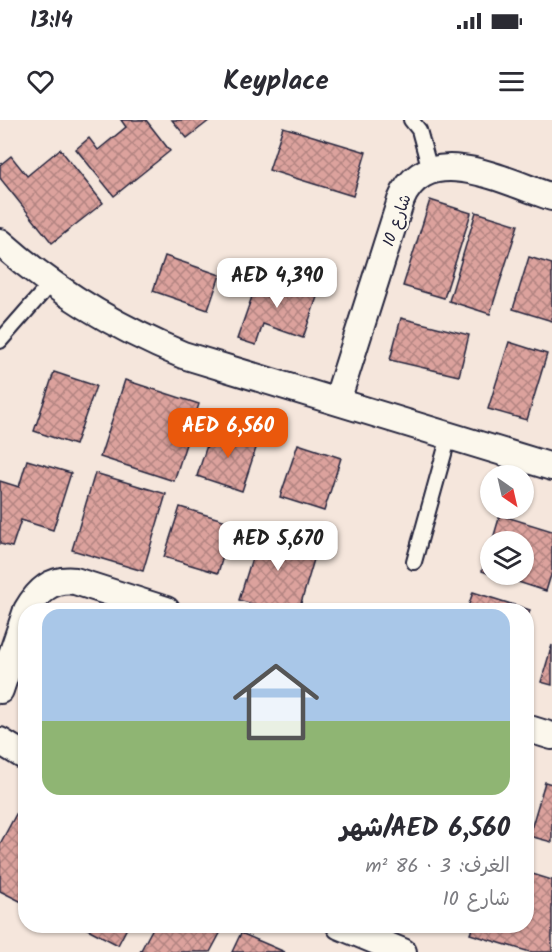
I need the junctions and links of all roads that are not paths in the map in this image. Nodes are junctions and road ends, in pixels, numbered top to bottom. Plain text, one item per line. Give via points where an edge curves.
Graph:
1 (411, 120) edge
2 (430, 170) junction
3 (552, 197) edge
4 (0, 242) edge
5 (50, 284) junction
6 (0, 340) edge
7 (337, 401) junction
8 (449, 436) junction
9 (552, 467) edge
10 (414, 562) dead end
11 (33, 603) edge
12 (143, 603) edge
13 (18, 636) edge
14 (0, 690) edge
15 (534, 730) edge
16 (552, 736) edge
17 (0, 741) edge
18 (18, 752) edge
19 (357, 933) edge
20 (403, 952) edge

1 - 2 lane via 419,130
2 - 3 street via 459,167
2 - 7 street, شارع 10 via 412,182 401,200
4 - 5 street
5 - 6 lane
5 - 7 street via 110,322 165,348
7 - 8 street
8 - 9 street
8 - 10 lane
11 - 12 street via 43,589 63,579
13 - 14 street
15 - 16 street
17 - 18 street
19 - 20 street

